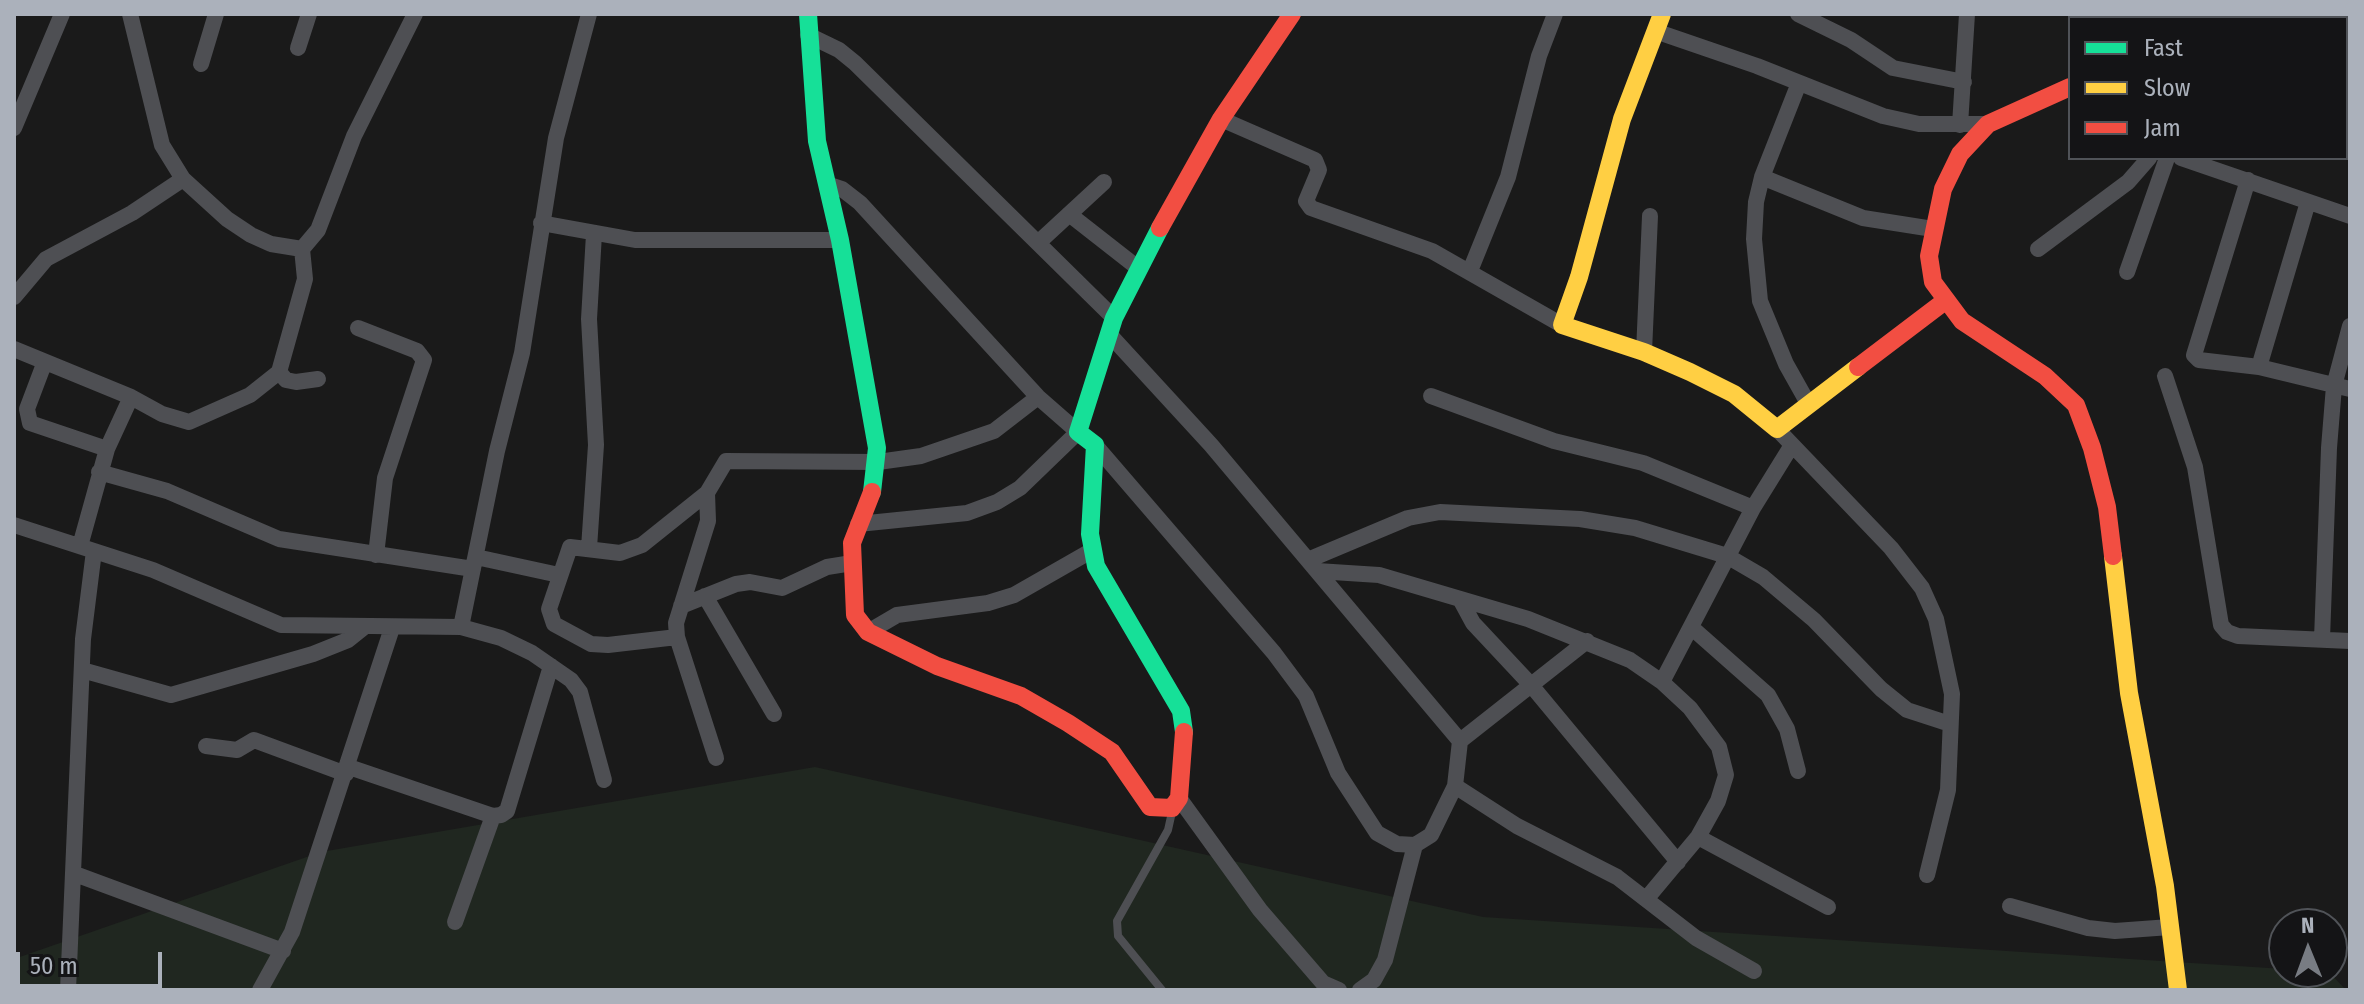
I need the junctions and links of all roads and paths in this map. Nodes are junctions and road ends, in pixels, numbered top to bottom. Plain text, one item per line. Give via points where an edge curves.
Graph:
1 (62, 14) edge
2 (130, 14) edge
3 (216, 14) edge
4 (309, 14) edge
5 (415, 14) edge
6 (589, 14) edge
7 (808, 14) edge
8 (1292, 14) edge
9 (1555, 14) edge
10 (1798, 14) edge
11 (1967, 14) edge
12 (1659, 23) edge
13 (808, 35) junction
14 (298, 48) dead end
15 (201, 64) dead end
16 (1964, 82) junction
17 (1799, 83) junction
18 (2068, 88) edge
19 (1221, 119) junction
20 (1988, 124) junction
21 (1960, 125) junction
22 (14, 128) edge
23 (2147, 160) edge
24 (2166, 160) edge
25 (2187, 160) edge
26 (1762, 177) junction
27 (183, 179) junction
28 (2248, 180) junction
29 (1104, 182) dead end
30 (827, 184) junction
31 (2308, 202) junction
32 (1069, 214) junction
33 (1650, 216) dead end
34 (2350, 216) edge
35 (541, 223) junction
36 (1933, 229) junction
37 (594, 234) junction
38 (840, 240) junction
39 (1039, 242) junction
40 (302, 249) junction
41 (2038, 249) dead end
42 (1138, 268) junction
43 (1470, 271) junction
44 (2127, 272) dead end
45 (14, 297) edge
46 (1945, 301) junction
47 (1562, 325) junction
48 (1111, 326) junction
49 (2350, 326) edge
50 (358, 328) dead end
51 (14, 349) edge
52 (1644, 352) junction
53 (44, 364) junction
54 (2259, 367) junction
55 (279, 372) junction
56 (2165, 376) dead end
57 (318, 379) dead end
58 (2342, 388) edge
59 (1431, 396) dead end
60 (131, 397) junction
61 (1038, 397) junction
62 (1809, 405) junction
63 (1777, 429) junction
64 (1078, 432) junction
65 (1095, 445) junction
66 (1792, 445) junction
67 (107, 449) junction
68 (878, 462) junction
69 (99, 472) junction
70 (707, 493) junction
71 (1753, 508) junction
72 (858, 524) junction
73 (15, 529) edge
74 (589, 548) junction
75 (87, 549) junction
76 (1091, 551) junction
77 (376, 555) junction
78 (1727, 556) junction
79 (474, 563) junction
80 (852, 563) junction
81 (1312, 565) junction
82 (559, 575) junction
83 (705, 596) junction
84 (1460, 599) junction
85 (681, 606) junction
86 (461, 627) junction
87 (1691, 627) junction
88 (363, 628) junction
89 (392, 628) junction
90 (868, 632) junction
91 (677, 637) junction
92 (2322, 639) junction
93 (1587, 641) junction
94 (2350, 641) edge
95 (551, 666) junction
96 (82, 670) junction
97 (1662, 682) junction
98 (1531, 685) junction
99 (774, 714) dead end
100 (1950, 724) junction
101 (1460, 741) junction
102 (206, 746) dead end
103 (716, 758) dead end
104 (347, 770) junction
105 (1798, 771) dead end
106 (604, 780) dead end
107 (1455, 786) junction
108 (1176, 803) junction
109 (493, 816) junction
110 (1698, 837) junction
111 (1415, 845) junction
112 (1678, 862) junction
113 (75, 874) junction
114 (1927, 875) dead end
115 (1647, 898) junction
116 (2010, 906) dead end
117 (1828, 907) dead end
118 (455, 922) dead end
119 (2170, 927) junction
120 (283, 951) junction
121 (1754, 971) dead end
122 (68, 990) edge
123 (260, 990) edge
124 (1162, 990) edge
125 (1339, 990) edge
126 (1360, 990) edge
127 (2178, 990) edge

1 - 22 street
2 - 27 street via 162,145
3 - 15 street
4 - 14 street
5 - 40 street via 354,136 318,230
6 - 35 street via 556,138
7 - 13 street
8 - 19 street
9 - 43 street via 1504,190
10 - 16 street via 1893,68
11 - 16 street
12 - 17 street
12 - 47 street via 1622,119
13 - 30 street via 817,141
13 - 39 street via 855,63
16 - 21 street
17 - 21 street via 1883,116
17 - 26 street
18 - 20 street
19 - 42 street
19 - 43 street via 1319,164 1307,194 1311,208 1432,251
20 - 21 street
20 - 36 street via 1960,154 1943,189
23 - 41 street via 2128,182
24 - 44 street
25 - 28 street
26 - 36 street via 1863,218
26 - 62 street via 1754,239 1760,301
27 - 40 street via 251,235
27 - 45 street via 46,259
28 - 31 street
28 - 54 street via 2194,355 2199,360
29 - 32 street
30 - 38 street
30 - 61 street via 860,203
31 - 34 street
31 - 54 street
32 - 39 street
32 - 42 street
33 - 52 street
35 - 37 street
35 - 79 street via 522,353
36 - 46 street via 1933,282
37 - 38 street via 685,242
37 - 74 street via 589,319 596,445
38 - 68 street
39 - 48 street
40 - 55 street via 305,279
42 - 48 street
43 - 47 street
46 - 62 street
46 - 119 street via 1962,321 2045,376 2076,405 2092,448 2107,507 2129,693
47 - 52 street
48 - 64 street
48 - 81 street
49 - 58 street
50 - 77 street via 417,351 424,360 385,478
51 - 53 street
52 - 63 street via 1734,394
53 - 60 street
53 - 67 street via 27,409 30,423
54 - 58 street
55 - 57 street via 296,382
55 - 60 street via 250,395 189,422
56 - 92 street via 2195,467 2221,625 2238,636
58 - 92 street via 2325,508
59 - 71 street via 1514,429 1666,471
60 - 67 street
61 - 64 street
61 - 68 street via 982,436 921,456
62 - 63 street
63 - 66 street
64 - 65 street
64 - 72 street via 1020,488 997,502 967,513
65 - 76 street
65 - 111 street via 1306,696 1338,773 1377,833 1397,844
66 - 71 street
66 - 100 street via 1922,588 1936,619 1952,694
67 - 69 street
68 - 70 street via 734,459 726,461
68 - 72 street via 876,483
69 - 75 street
69 - 77 street via 167,491 279,539
70 - 74 street via 631,551
70 - 85 street via 708,521
71 - 78 street
72 - 80 street
73 - 75 street
74 - 82 street via 570,547
75 - 88 street via 153,570 281,625
75 - 96 street
76 - 90 street via 1014,595 897,615
76 - 108 street via 1181,711 1185,745
77 - 79 street
78 - 81 street via 1635,528 1477,511 1408,518
78 - 87 street
78 - 100 street via 1763,577 1814,620 1907,710
79 - 82 street
79 - 86 street
80 - 83 street via 827,567 782,588 750,582
80 - 90 street via 855,615
81 - 84 street via 1379,575
81 - 101 street
82 - 91 street via 550,618 564,632 608,645
83 - 85 street
83 - 99 street
84 - 93 street
84 - 98 street via 1473,623
85 - 91 street
86 - 89 street
86 - 95 street via 501,638
87 - 97 street
87 - 105 street via 1768,695 1787,729
88 - 89 street
88 - 96 street via 313,654 171,695
89 - 104 street
90 - 108 street via 937,666 1045,708 1112,752 1150,807
91 - 103 street
92 - 94 street
93 - 97 street
93 - 98 street
95 - 106 street via 580,692
95 - 109 street via 507,811
96 - 113 street
97 - 110 street via 1719,747 1726,775
98 - 101 street
98 - 112 street
100 - 114 street via 1948,790
101 - 107 street
102 - 104 street via 237,750 254,740
104 - 109 street
104 - 120 street
107 - 111 street via 1431,835
107 - 115 street
108 - 124 lane via 1168,830 1117,921 1118,936
108 - 125 street via 1323,983
109 - 118 street
110 - 112 street
110 - 117 street
111 - 126 street via 1385,960 1374,980
112 - 115 street
113 - 120 street
113 - 122 street
115 - 121 street via 1696,938
116 - 119 street via 2088,928
119 - 127 street
120 - 123 street

